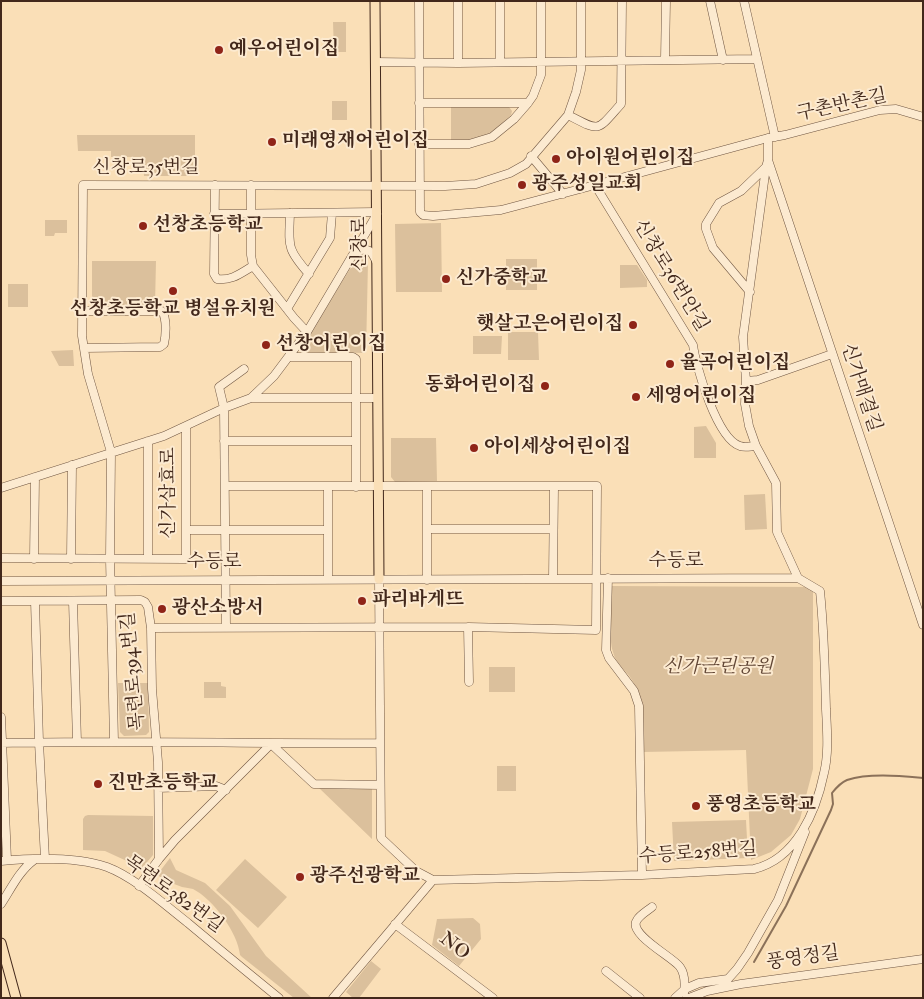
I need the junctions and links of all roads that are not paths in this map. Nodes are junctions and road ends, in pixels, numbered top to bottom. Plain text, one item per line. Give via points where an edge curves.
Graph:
1 (375, 1) edge
2 (419, 1) edge
3 (458, 1) edge
4 (500, 1) edge
5 (541, 1) edge
6 (581, 1) edge
7 (622, 1) edge
8 (666, 1) edge
9 (710, 1) edge
10 (744, 1) edge
11 (756, 58) junction
12 (665, 59) junction
13 (581, 60) junction
14 (621, 60) junction
15 (723, 60) junction
16 (375, 62) junction
17 (500, 62) junction
18 (542, 62) junction
19 (418, 63) junction
20 (458, 63) junction
21 (419, 103) junction
22 (528, 103) junction
23 (568, 115) junction
24 (923, 117) edge
25 (772, 138) junction
26 (419, 144) junction
27 (531, 156) junction
28 (767, 164) junction
29 (215, 185) junction
30 (252, 185) junction
31 (377, 185) junction
32 (595, 185) junction
33 (419, 186) junction
34 (563, 194) junction
35 (252, 213) junction
36 (290, 213) junction
37 (332, 213) junction
38 (377, 213) junction
39 (214, 214) junction
40 (354, 256) junction
41 (377, 264) junction
42 (253, 266) junction
43 (309, 274) junction
44 (750, 292) junction
45 (287, 309) junction
46 (82, 311) junction
47 (307, 332) junction
48 (84, 348) junction
49 (832, 354) junction
50 (290, 357) junction
51 (244, 369) dead end
52 (746, 381) junction
53 (250, 398) junction
54 (378, 398) junction
55 (356, 399) junction
56 (224, 408) junction
57 (186, 427) junction
58 (224, 441) junction
59 (356, 441) junction
60 (148, 442) junction
61 (756, 446) junction
62 (111, 452) junction
63 (72, 465) junction
64 (35, 476) junction
65 (225, 486) junction
66 (328, 486) junction
67 (356, 487) junction
68 (379, 487) junction
69 (427, 487) junction
70 (554, 487) junction
71 (1, 488) edge
72 (428, 529) junction
73 (553, 529) junction
74 (186, 530) junction
75 (225, 530) junction
76 (328, 530) junction
77 (1, 558) edge
78 (34, 559) junction
79 (72, 559) junction
80 (110, 559) junction
81 (148, 559) junction
82 (1, 575) edge
83 (597, 578) junction
84 (608, 578) junction
85 (798, 578) junction
86 (225, 579) junction
87 (328, 579) junction
88 (379, 579) junction
89 (553, 579) junction
90 (111, 580) junction
91 (427, 580) junction
92 (13, 581) junction
93 (1, 582) edge
94 (1, 600) edge
95 (35, 601) junction
96 (73, 601) junction
97 (111, 601) junction
98 (923, 625) edge
99 (226, 627) junction
100 (379, 627) junction
101 (151, 628) junction
102 (468, 628) junction
103 (469, 682) dead end
104 (1, 717) edge
105 (39, 742) junction
106 (77, 742) junction
107 (114, 742) junction
108 (156, 742) junction
109 (2, 743) edge
110 (380, 743) junction
111 (271, 744) junction
112 (380, 784) junction
113 (158, 788) junction
114 (226, 790) junction
115 (809, 820) junction
116 (35, 859) junction
117 (45, 859) junction
118 (159, 859) junction
119 (4, 861) edge
120 (770, 864) junction
121 (789, 872) junction
122 (642, 875) junction
123 (433, 880) junction
124 (139, 886) junction
125 (1, 904) edge
126 (652, 907) dead end
127 (395, 924) junction
128 (1, 943) edge
129 (923, 960) edge
130 (606, 972) dead end
131 (685, 989) junction
132 (16, 998) edge
133 (279, 998) edge
134 (333, 998) edge
135 (493, 998) edge
136 (640, 998) edge
137 (675, 998) edge
138 (684, 998) edge
139 (688, 998) edge

1 - 16 main road, 신창로
2 - 19 street
3 - 20 street
4 - 17 street
5 - 18 street
6 - 13 street
7 - 14 street
8 - 12 street
9 - 15 street
10 - 11 street, 신가매결길
11 - 15 street
11 - 25 street, 신가매결길
12 - 14 street
12 - 15 street
13 - 14 street
13 - 18 street
13 - 23 street via 579,82
14 - 23 street via 621,104 601,126 592,128
16 - 19 street
16 - 31 main road, 신창로
17 - 18 street
17 - 20 street
18 - 22 street via 537,87
19 - 20 street
19 - 21 street
21 - 22 street
21 - 26 street
22 - 26 street via 492,137 469,144
23 - 27 street, 신창로35번길
24 - 25 street, 구촌반촌길 via 896,109 880,110
25 - 28 street, 신가매결길
25 - 32 street
26 - 33 street
27 - 33 street, 신창로35번길 via 526,164 510,173 476,184
27 - 34 street
28 - 44 street, 신가매결길
28 - 44 street via 741,191 719,203 706,224 713,248
28 - 49 street, 신가매결길
29 - 30 street, 신창로35번길
29 - 39 street, 신창로35번길
29 - 46 street, 신창로35번길 via 82,185
30 - 31 street, 신창로35번길
30 - 35 street
31 - 33 street, 신창로35번길
31 - 38 main road, 신창로
32 - 34 street
32 - 61 street, 신창로36번안길 via 693,345 707,398 724,431 742,447
33 - 34 street via 420,212 427,216 500,210
35 - 36 street
35 - 39 street
35 - 42 street
36 - 37 street
36 - 43 street via 289,245
37 - 38 street
37 - 43 street via 330,238
38 - 40 street, 신가삼효로
38 - 41 main road, 신창로
39 - 42 street, 신창로35번길 via 214,274 217,278 235,277
40 - 41 street via 361,250 368,250
40 - 47 street, 신가삼효로
41 - 54 main road, 신창로
42 - 45 street
43 - 45 street
44 - 52 street, 신가매결길 via 743,337
45 - 47 street
46 - 48 street, 신창로35번길
46 - 48 street via 162,311 165,315 165,338 160,347
47 - 50 street, 신가삼효로
48 - 62 street, 신창로35번길 via 88,374
49 - 52 street via 758,380
49 - 98 street, 신가매결길
50 - 53 street, 신가삼효로
50 - 55 street via 353,357 357,362
51 - 56 street via 219,387
52 - 61 street, 신가매결길 via 749,426
53 - 55 street, 신가삼효로
53 - 56 street, 신가삼효로
54 - 55 street, 신가삼효로
54 - 68 main road, 신창로
55 - 59 street
56 - 57 street, 신가삼효로
56 - 58 street
57 - 60 street, 신가삼효로
57 - 74 street, 신가삼효로
58 - 59 street
58 - 65 street
59 - 67 street
60 - 62 street, 신가삼효로
60 - 81 street, 신가삼효로
61 - 85 street, 신가매결길 via 776,483 777,532
62 - 63 street, 신가삼효로
62 - 80 street
63 - 64 street, 신가삼효로
63 - 79 street
64 - 71 street, 신가삼효로
64 - 78 street
65 - 66 street
65 - 75 street
66 - 67 street
66 - 76 street
67 - 68 street
68 - 69 street
68 - 88 main road, 신창로
69 - 70 street
69 - 72 street
70 - 73 street
70 - 83 street via 597,486
72 - 73 street
72 - 91 street
73 - 89 street
74 - 75 street
74 - 81 street, 신가삼효로 via 186,559
75 - 76 street
75 - 86 street
76 - 87 street
77 - 78 street
78 - 79 street
79 - 80 street
80 - 81 street
80 - 90 street
82 - 92 street
83 - 84 street, 수등로
83 - 89 street, 수등로
83 - 102 street via 596,630
84 - 85 street, 수등로
84 - 122 street via 606,650 631,687 639,706
85 - 115 street, 수등로258번길 via 820,591 825,639 825,772
86 - 87 street, 수등로
86 - 90 street, 수등로
86 - 99 street
87 - 88 street, 수등로
88 - 91 street, 수등로
88 - 100 street
89 - 91 street, 수등로
90 - 92 street, 수등로
90 - 97 street, 목련로394번길
92 - 93 street, 수등로
94 - 95 street, 목련로394번길
95 - 96 street, 목련로394번길
95 - 105 street
96 - 97 street, 목련로394번길
96 - 106 street
97 - 101 street, 목련로394번길 via 145,602
97 - 107 street, 목련로394번길
99 - 100 street
99 - 101 street
100 - 102 street
100 - 110 street
101 - 108 street, 목련로394번길
102 - 103 street
104 - 109 street
105 - 106 street, 목련로394번길
105 - 109 street, 목련로394번길
105 - 117 street
106 - 107 street, 목련로394번길
107 - 108 street, 목련로394번길
108 - 111 street, 목련로394번길
108 - 113 street, 목련로394번길
109 - 119 street
110 - 111 street, 목련로394번길
110 - 112 street
111 - 112 street via 314,784
111 - 114 street
112 - 123 street via 380,838 416,871
113 - 114 street via 216,786
113 - 118 street, 목련로394번길
114 - 118 street
115 - 120 street, 수등로258번길 via 780,858
115 - 121 street, 풍영정길
116 - 117 street, 목련로382번길
116 - 119 street, 목련로382번길
116 - 125 street via 22,872
117 - 124 street, 목련로382번길 via 107,867
118 - 124 street
120 - 121 street via 780,862
120 - 122 street, 수등로258번길 via 754,869
121 - 131 street, 풍영정길 via 757,938 732,974 728,978
122 - 123 street, 수등로258번길
123 - 127 street
124 - 133 street, 목련로382번길
126 - 131 street via 636,920 635,926 646,940 680,966
127 - 134 street
127 - 135 street, NO
128 - 132 main road
129 - 139 street, 풍영정길 via 741,984
130 - 136 street
131 - 137 street, 풍영정길
131 - 138 street

